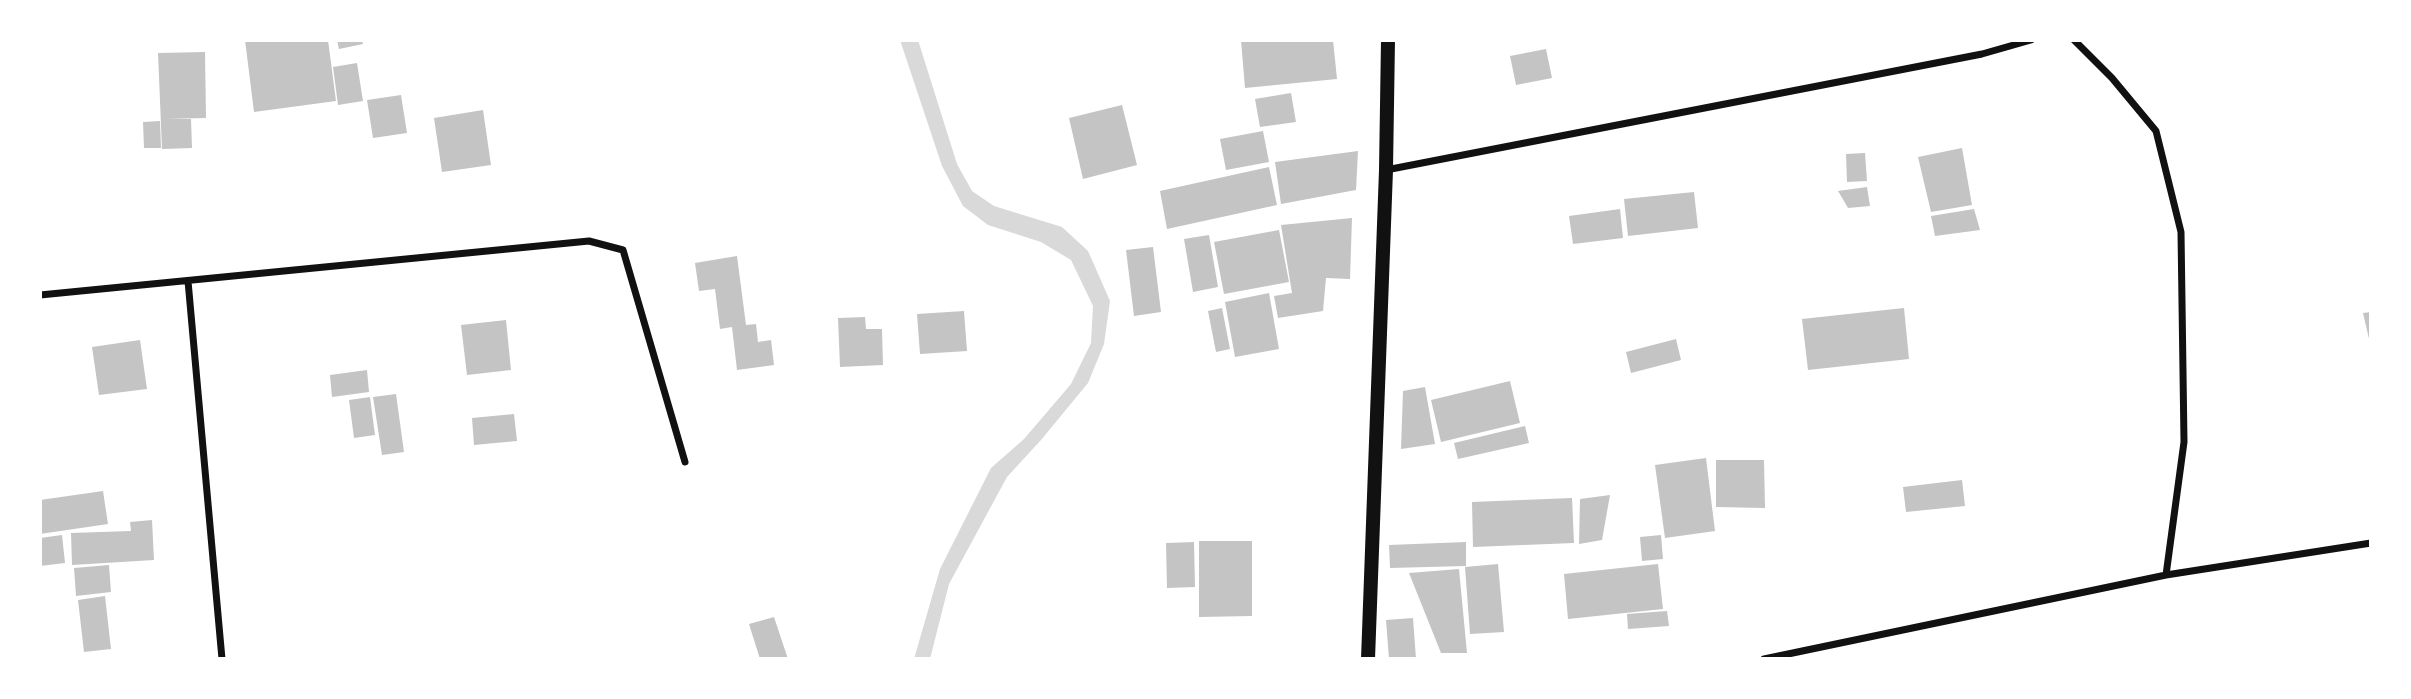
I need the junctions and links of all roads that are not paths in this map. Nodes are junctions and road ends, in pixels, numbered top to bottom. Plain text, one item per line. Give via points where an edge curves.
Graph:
1 (1388, 40) edge
2 (2031, 40) edge
3 (2074, 40) edge
4 (1386, 170) junction
5 (188, 281) junction
6 (40, 295) edge
7 (685, 462) dead end
8 (2371, 543) edge
9 (2166, 575) junction
10 (222, 659) edge
11 (1368, 659) edge
12 (1764, 659) edge

1 - 4 main road
2 - 4 street
3 - 9 street via 2156,131 2181,232 2184,442
4 - 11 main road
5 - 6 street
5 - 7 street via 589,241 623,250
5 - 10 street
8 - 9 street
9 - 12 street

